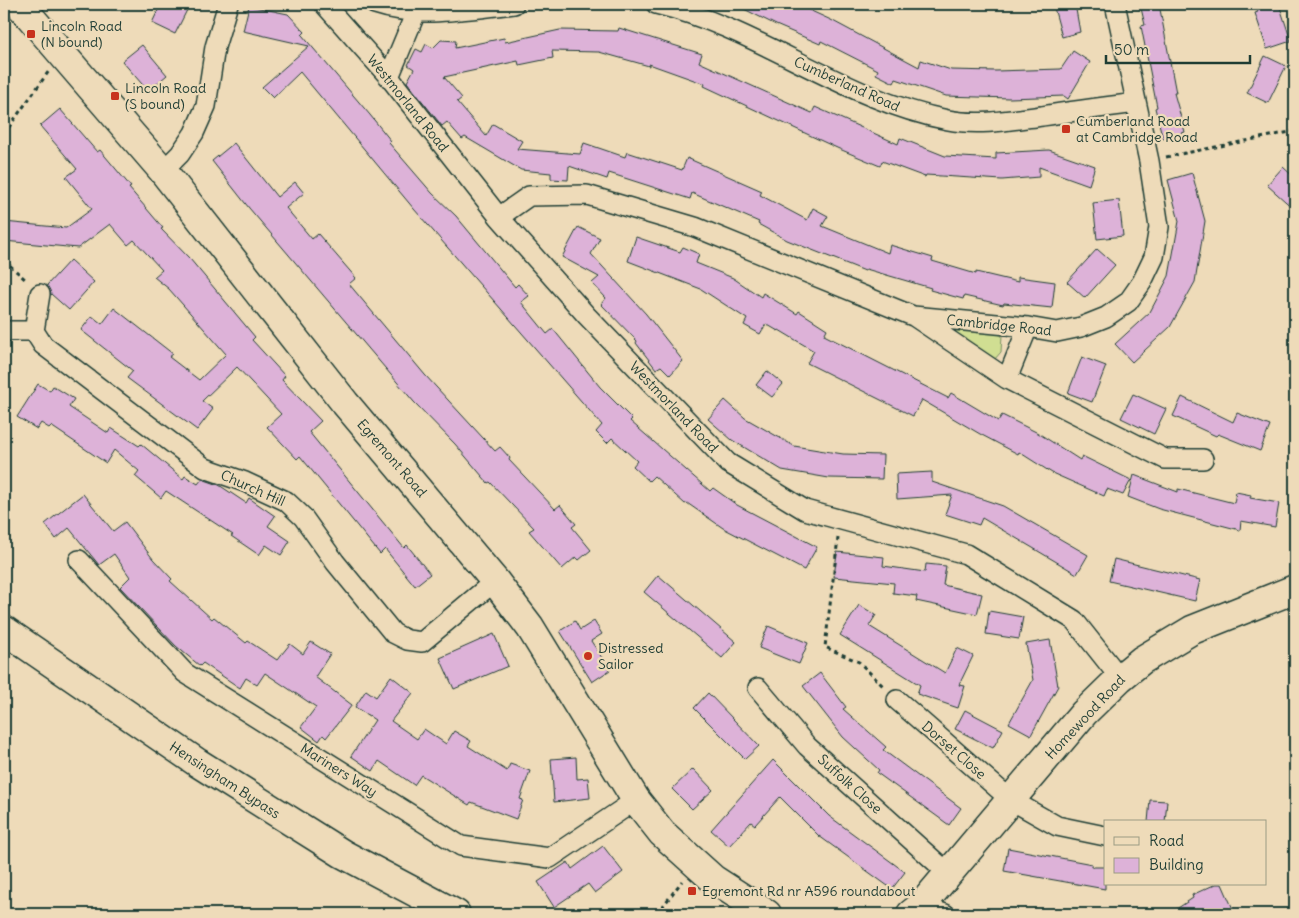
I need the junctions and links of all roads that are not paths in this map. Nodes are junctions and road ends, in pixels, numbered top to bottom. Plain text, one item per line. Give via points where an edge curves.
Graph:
1 (19, 4) edge
2 (228, 4) edge
3 (324, 4) edge
4 (375, 4) edge
5 (514, 4) edge
6 (656, 4) edge
7 (1115, 4) edge
8 (416, 12) junction
9 (389, 77) junction
10 (1136, 103) junction
11 (163, 171) junction
12 (499, 217) junction
13 (40, 294) road end
14 (913, 316) junction
15 (1028, 326) junction
16 (4, 331) edge
17 (34, 331) junction
18 (1007, 379) junction
19 (1203, 459) dead end
20 (79, 560) dead end
21 (495, 581) junction
22 (1295, 589) edge
23 (4, 630) edge
24 (1120, 678) junction
25 (758, 688) dead end
26 (897, 700) road end
27 (636, 800) junction
28 (1011, 800) junction
29 (1104, 836) edge
30 (949, 874) junction
31 (924, 912) edge
32 (766, 913) edge
33 (456, 914) edge

1 - 11 main road, Egremont Road
2 - 11 street via 215,47 206,106 194,133
3 - 9 street, Westmorland Road
4 - 8 street
5 - 8 street
6 - 10 street, Cumberland Road via 690,12 723,25 874,98 949,120 992,123
7 - 10 street, Cambridge Road
8 - 9 street
9 - 12 street, Westmorland Road
10 - 15 street, Cambridge Road via 1159,227 1154,257 1142,282 1128,302 1106,317 1081,327 1057,332
11 - 21 main road, Egremont Road via 344,404
12 - 14 street, Cambridge Road via 529,196 587,195 694,227
12 - 24 street, Westmorland Road via 587,316 728,463 805,510 966,554 1074,620
13 - 17 street
14 - 15 street, Cambridge Road
14 - 18 street, Cambridge Road
15 - 18 street
16 - 17 street
17 - 21 street, Church Hill via 43,345 205,468 286,500 303,517 393,633 407,640 422,642
18 - 19 street, Cambridge Road via 1165,459
20 - 27 street, Mariners Way via 186,673 461,846 550,858
21 - 27 main road, Egremont Road via 534,635
22 - 24 main road, Homewood Road via 1192,630 1142,660
23 - 33 main road, Hensingham Bypass via 206,768 343,854
24 - 28 main road, Homewood Road via 1084,713
25 - 30 street, Suffolk Close via 807,746
26 - 28 street, Dorset Close
27 - 32 main road, Egremont Road via 662,833 695,864
28 - 29 street, Dorset Close via 1057,826
28 - 30 main road, Homewood Road
30 - 31 main road, Homewood Road

